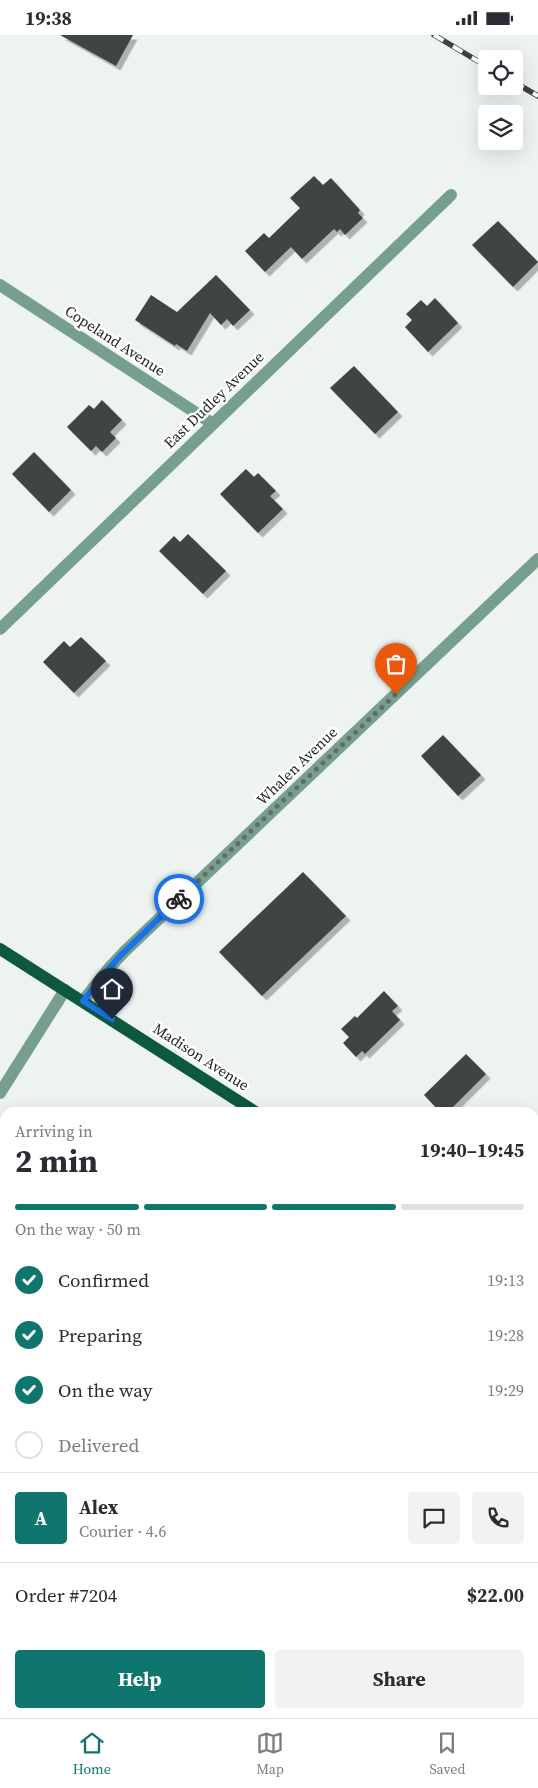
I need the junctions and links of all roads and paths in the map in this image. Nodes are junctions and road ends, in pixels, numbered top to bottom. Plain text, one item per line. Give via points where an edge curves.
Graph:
1 (452, 195) dead end
2 (0, 285) edge
3 (213, 424) junction
4 (538, 559) edge
5 (0, 629) edge
6 (0, 949) edge
7 (65, 990) junction
8 (83, 1001) junction
9 (0, 1093) edge
10 (248, 1107) edge

1 - 3 street, East Dudley Avenue
2 - 3 street, Copeland Avenue
3 - 5 street, East Dudley Avenue
4 - 8 street, Whalen Avenue via 126,951
6 - 7 main road, Madison Avenue
7 - 8 main road, Madison Avenue
7 - 9 street
8 - 10 main road, Madison Avenue

